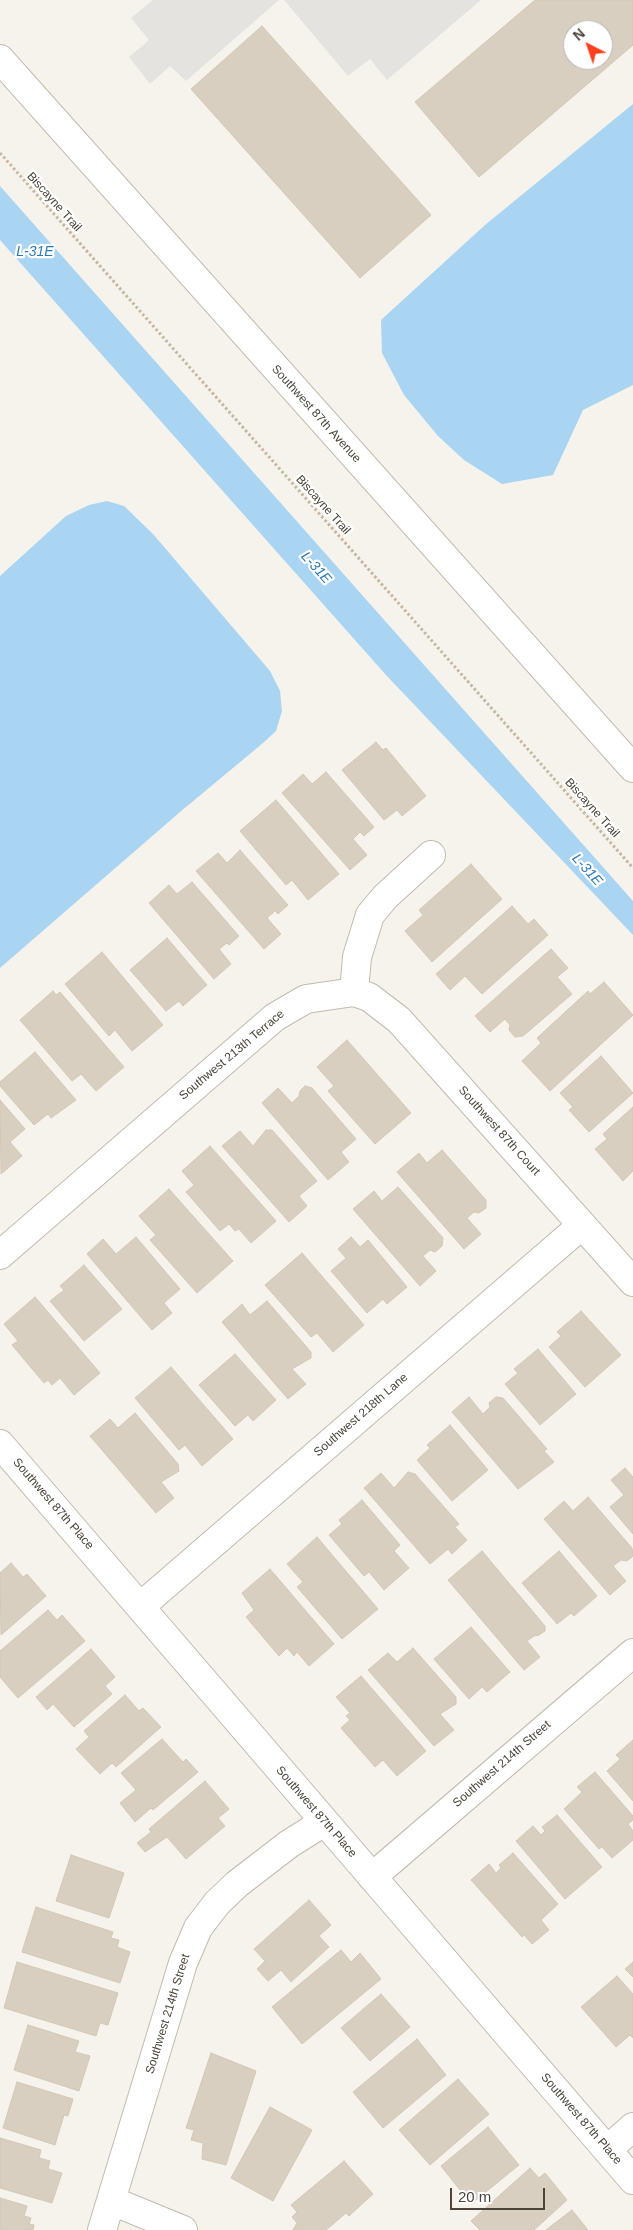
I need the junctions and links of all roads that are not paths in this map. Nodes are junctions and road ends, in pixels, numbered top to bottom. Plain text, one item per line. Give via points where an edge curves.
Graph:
1 (0, 59) edge
2 (633, 768) edge
3 (431, 855) dead end
4 (354, 992) junction
5 (582, 1226) junction
6 (0, 1255) edge
7 (633, 1282) edge
8 (0, 1444) edge
9 (141, 1606) junction
10 (633, 1653) edge
11 (324, 1822) junction
12 (372, 1877) junction
13 (633, 2127) edge
14 (607, 2150) junction
15 (633, 2180) edge
16 (112, 2201) junction
17 (102, 2230) edge
18 (183, 2230) edge

1 - 2 street, Southwest 87th Avenue
3 - 4 street via 370,915 359,944
4 - 5 street, Southwest 87th Court via 369,997 399,1020
4 - 6 street, Southwest 213th Terrace via 306,999 275,1017
5 - 7 street, Southwest 87th Court
5 - 9 street, Southwest 218th Lane
8 - 9 street, Southwest 87th Place
9 - 11 street, Southwest 87th Place
10 - 12 street, Southwest 214th Street
11 - 12 street, Southwest 87th Place
11 - 16 street, Southwest 214th Street via 237,1884 198,1928 182,1963
12 - 14 street, Southwest 87th Place
13 - 14 street
14 - 15 street, Southwest 87th Place
16 - 17 street, Southwest 214th Street
16 - 18 street

